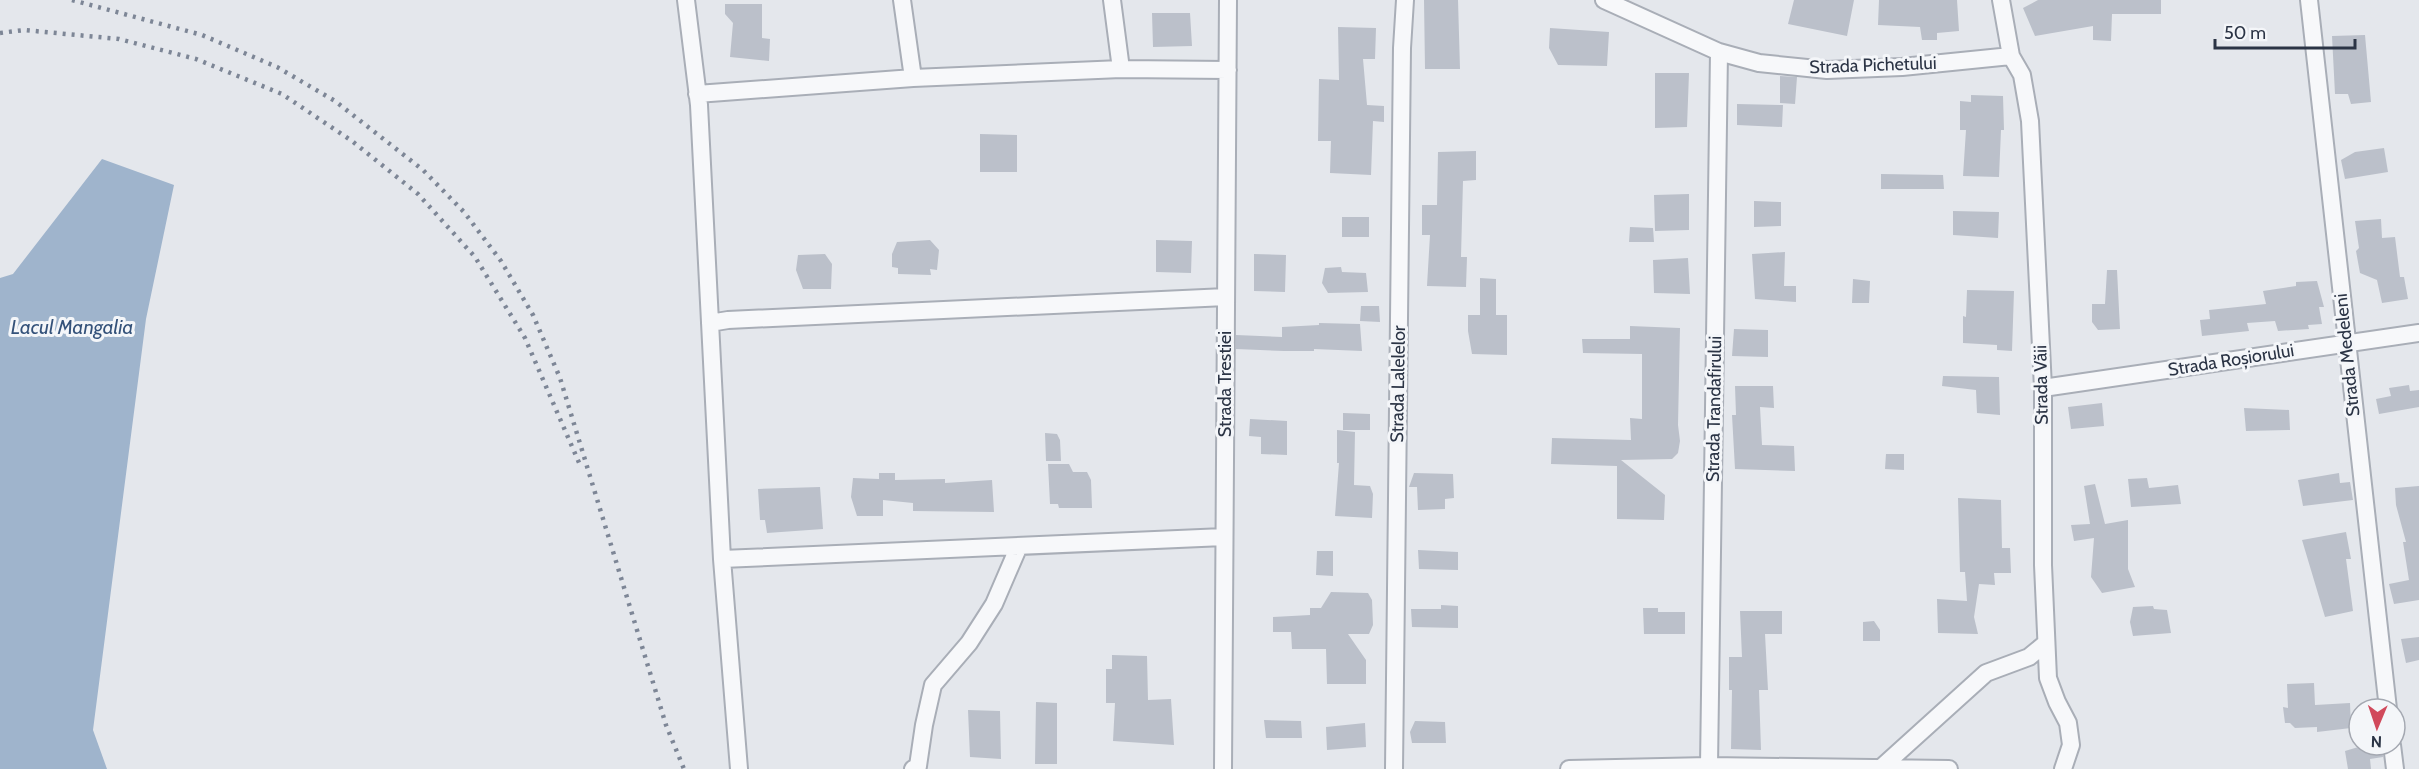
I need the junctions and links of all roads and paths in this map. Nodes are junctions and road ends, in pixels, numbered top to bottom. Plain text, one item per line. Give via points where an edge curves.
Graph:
1 (686, 0) edge
2 (902, 0) edge
3 (1112, 0) edge
4 (1227, 0) edge
5 (1406, 0) edge
6 (1604, 0) edge
7 (2001, 0) edge
8 (2309, 0) edge
9 (1719, 52) junction
10 (2011, 56) junction
11 (1121, 69) junction
12 (1228, 70) junction
13 (913, 78) junction
14 (697, 94) junction
15 (1226, 297) junction
16 (710, 323) junction
17 (2419, 333) edge
18 (2346, 342) junction
19 (2043, 388) junction
20 (1224, 537) junction
21 (1019, 546) junction
22 (722, 559) junction
23 (2046, 643) junction
24 (2387, 697) edge
25 (1708, 766) junction
26 (1882, 767) junction
27 (919, 768) edge
28 (739, 769) edge
29 (1223, 769) edge
30 (1394, 769) edge
31 (1569, 769) edge
32 (1607, 769) edge
33 (1949, 769) edge
34 (2063, 769) edge

1 - 14 street
2 - 13 street
3 - 11 street
4 - 12 street, Strada Trestiei
5 - 30 street, Strada Lalelelor via 1401,48
6 - 9 street, Strada Pichetului
7 - 10 street, Strada Văii
8 - 18 street, Strada Medeleni
9 - 10 street, Strada Pichetului via 1759,63 1827,70
9 - 25 street, Strada Trandafirului
10 - 19 street, Strada Văii via 2022,75 2030,121
11 - 12 street
11 - 13 street
12 - 15 street, Strada Trestiei
13 - 14 street
14 - 16 street
15 - 16 street
15 - 20 street, Strada Trestiei
16 - 22 street
17 - 18 street, Strada Roșiorului
18 - 19 street, Strada Roșiorului
18 - 24 street, Strada Medeleni
19 - 23 street, Strada Văii
20 - 21 street
20 - 29 street, Strada Trestiei
21 - 22 street
21 - 27 street via 994,604 969,644 933,685
22 - 28 street
23 - 26 street via 2029,657 1986,673
23 - 34 street, Strada Văii via 2048,678 2068,723 2071,745
25 - 26 street
25 - 32 street
26 - 33 street
31 - 32 street

